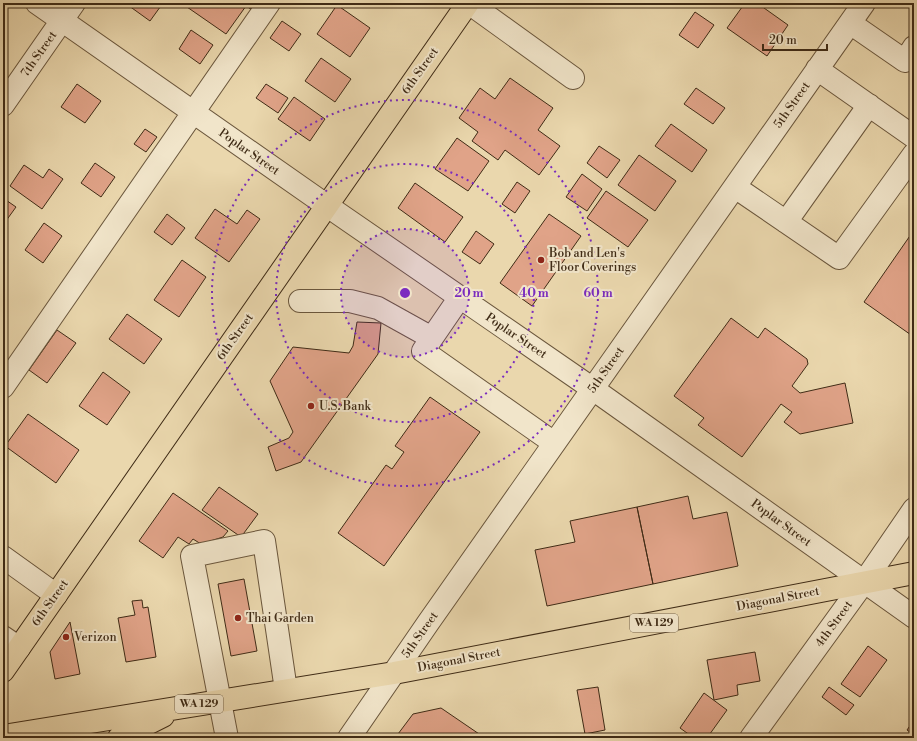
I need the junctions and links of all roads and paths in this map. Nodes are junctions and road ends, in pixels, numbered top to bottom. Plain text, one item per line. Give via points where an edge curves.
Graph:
1 (37, 3) edge
2 (269, 3) edge
3 (468, 3) edge
4 (864, 3) edge
5 (68, 12) edge
6 (850, 23) junction
7 (914, 47) edge
8 (817, 69) junction
9 (573, 78) dead end
10 (3, 105) edge
11 (869, 105) junction
12 (193, 112) junction
13 (914, 137) edge
14 (914, 154) edge
15 (735, 187) junction
16 (326, 206) junction
17 (786, 222) junction
18 (460, 297) junction
19 (300, 301) dead end
20 (432, 338) junction
21 (3, 387) edge
22 (593, 388) junction
23 (554, 443) junction
24 (914, 509) edge
25 (3, 557) edge
26 (914, 574) edge
27 (864, 582) junction
28 (56, 595) junction
29 (914, 617) edge
30 (11, 643) edge
31 (3, 671) edge
32 (394, 672) junction
33 (286, 690) junction
34 (221, 701) junction
35 (183, 706) junction
36 (3, 736) edge
37 (119, 738) edge
38 (227, 738) edge
39 (349, 738) edge
40 (752, 738) edge

1 - 5 street, Poplar Street
2 - 12 street
3 - 9 street
3 - 16 main road, 6th Street
4 - 6 street, 5th Street
5 - 10 street, 7th Street
5 - 12 street, Poplar Street
6 - 7 street via 905,61
6 - 8 street, 5th Street
8 - 11 street
8 - 15 street, 5th Street
11 - 13 street
11 - 17 street
12 - 16 street, Poplar Street
12 - 21 street
14 - 17 street via 839,258
15 - 17 street
15 - 22 street, 5th Street
16 - 18 street, Poplar Street
16 - 28 main road, 6th Street
18 - 20 street
18 - 22 street, Poplar Street
19 - 20 street via 350,301 371,306
20 - 23 street via 423,351
22 - 23 street, 5th Street
22 - 27 street, Poplar Street
23 - 32 street, 5th Street
24 - 27 street, 4th Street
25 - 28 street
26 - 27 main road, Diagonal Street / WA 129
27 - 29 street, Poplar Street
27 - 32 main road, Diagonal Street / WA 129
27 - 40 street, 4th Street
28 - 30 main road, 6th Street
30 - 31 main road, 6th Street
32 - 33 main road, Diagonal Street / WA 129
32 - 39 street, 5th Street
33 - 34 main road, Diagonal Street / WA 129
33 - 34 street via 264,541 192,556
34 - 35 main road, Diagonal Street / WA 129
34 - 38 street
35 - 36 main road, Diagonal Street / WA 129
35 - 37 main road, WA 129

